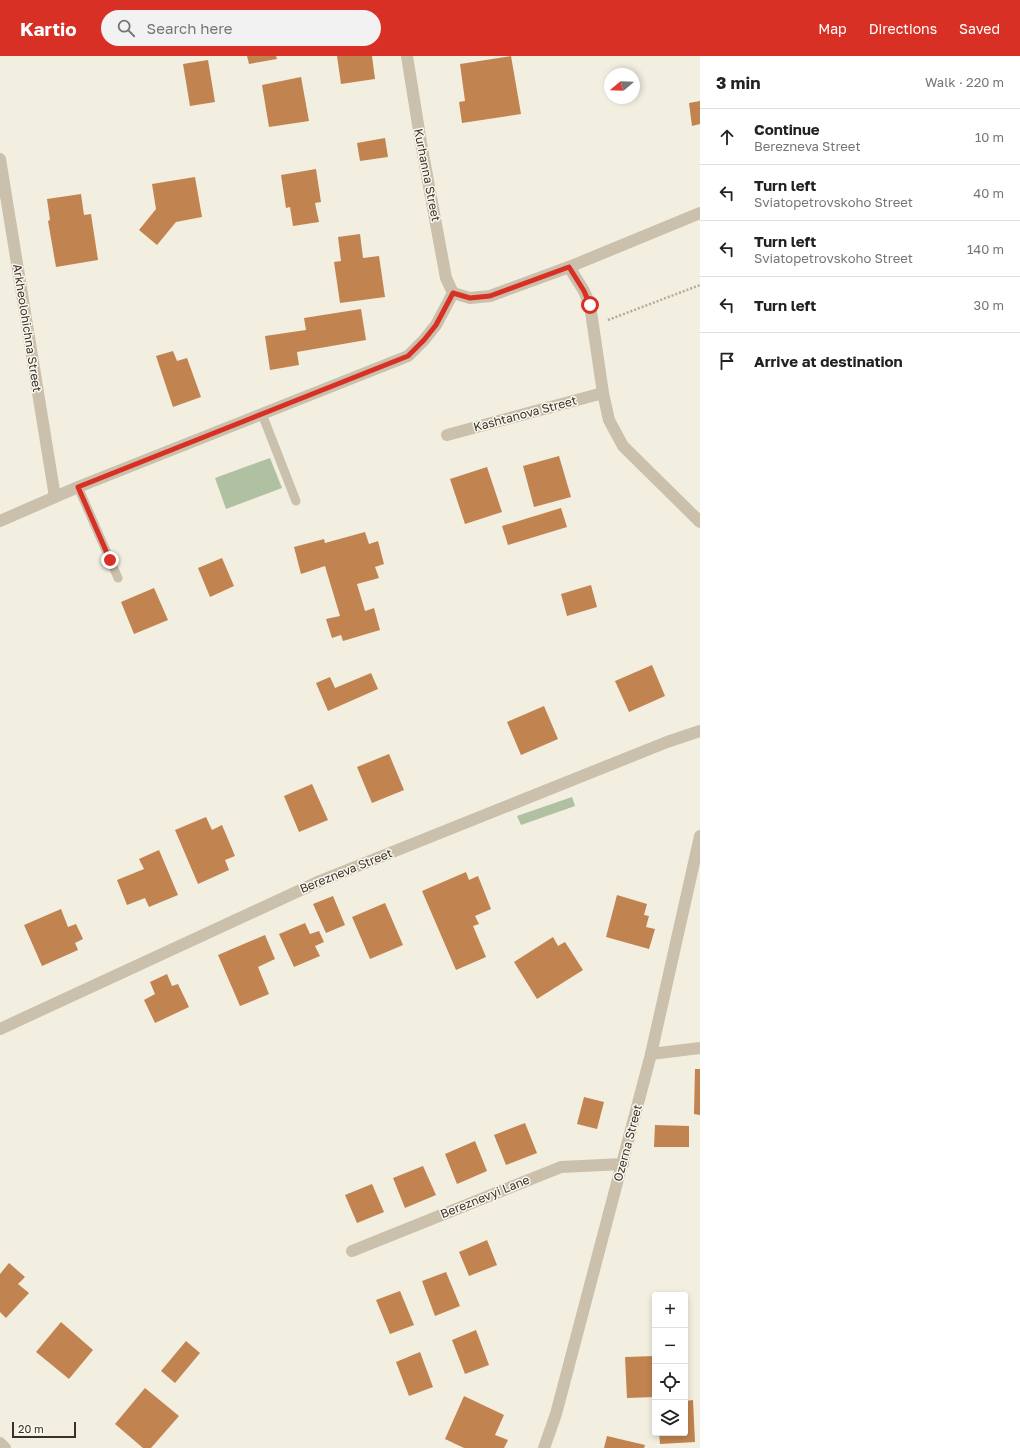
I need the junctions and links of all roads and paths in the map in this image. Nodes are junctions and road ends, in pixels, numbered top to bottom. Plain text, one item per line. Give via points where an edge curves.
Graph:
1 (406, 56) edge
2 (0, 159) edge
3 (700, 214) edge
4 (569, 267) junction
5 (700, 285) edge
6 (453, 293) junction
7 (593, 326) junction
8 (603, 393) junction
9 (262, 414) junction
10 (447, 435) dead end
11 (78, 487) junction
12 (55, 497) junction
13 (296, 501) dead end
14 (0, 521) edge
15 (700, 522) edge
16 (118, 578) dead end
17 (700, 731) edge
18 (700, 836) edge
19 (0, 1028) edge
20 (700, 1048) edge
21 (651, 1054) junction
22 (623, 1164) junction
23 (352, 1251) dead end
24 (0, 1443) edge
25 (5, 1448) edge
26 (544, 1448) edge

1 - 6 street, Kurhanna Street via 446,278
2 - 12 street, Arkheolohichna Street
3 - 4 street
4 - 6 street via 490,296 470,298
4 - 7 street via 590,305
5 - 7 path
6 - 9 street via 436,325 408,356
7 - 8 street
8 - 10 street, Kashtanova Street
8 - 15 street via 609,420 623,446
9 - 11 street
9 - 13 lane
11 - 12 street
11 - 16 lane
12 - 14 street
17 - 19 street, Berezneva Street via 320,881
18 - 21 street, Ozerna Street
20 - 21 street
21 - 22 street, Ozerna Street
22 - 23 street, Bereznevyi Lane via 561,1167
22 - 26 street, Ozerna Street via 556,1414
24 - 25 street

